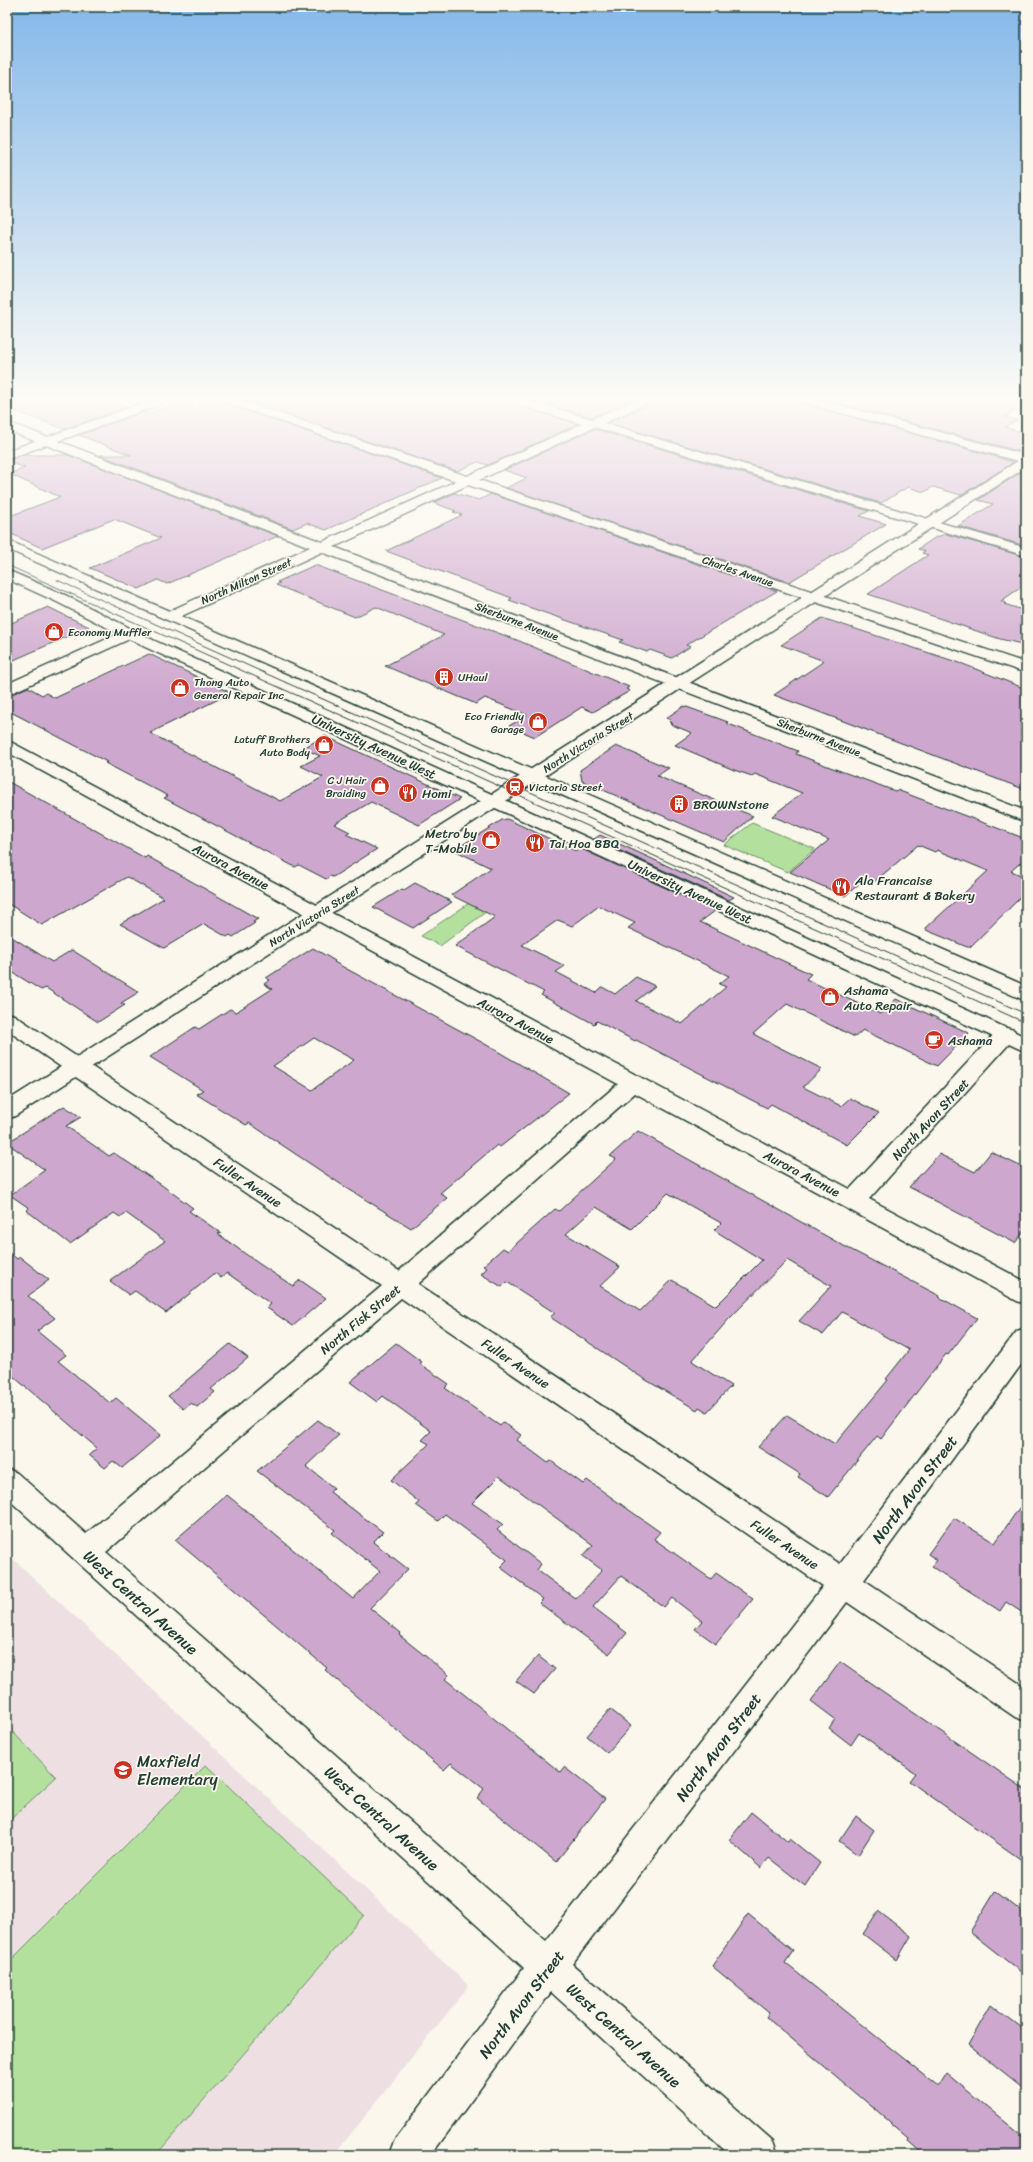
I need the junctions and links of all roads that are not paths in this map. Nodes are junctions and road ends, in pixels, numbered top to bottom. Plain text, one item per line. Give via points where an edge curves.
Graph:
1 (199, 499) edge
2 (426, 499) edge
3 (523, 499) edge
4 (849, 499) edge
5 (967, 499) edge
6 (930, 523) junction
7 (7, 544) edge
8 (323, 546) junction
9 (1026, 552) edge
10 (7, 574) edge
11 (815, 597) junction
12 (170, 616) junction
13 (129, 634) junction
14 (1026, 668) edge
15 (680, 684) junction
16 (7, 690) edge
17 (7, 745) edge
18 (533, 776) junction
19 (494, 802) junction
20 (1026, 817) edge
21 (318, 913) junction
22 (1026, 994) edge
23 (7, 1020) edge
24 (1006, 1035) junction
25 (1026, 1044) edge
26 (77, 1067) junction
27 (634, 1083) junction
28 (7, 1111) edge
29 (853, 1201) junction
30 (400, 1285) junction
31 (1026, 1294) edge
32 (1026, 1338) edge
33 (7, 1481) edge
34 (85, 1552) junction
35 (843, 1583) junction
36 (1026, 1706) edge
37 (548, 1967) junction
38 (408, 2155) edge
39 (758, 2155) edge

1 - 8 street, Sherburne Avenue
2 - 8 street, North Milton Street
3 - 11 street, Charles Avenue
4 - 6 street
5 - 6 street, North Victoria Street
6 - 9 street
6 - 11 street, North Victoria Street
7 - 12 street
8 - 12 street, North Milton Street
8 - 15 street, Sherburne Avenue
10 - 13 street, University Avenue West
11 - 14 street, Charles Avenue
11 - 15 street, North Victoria Street
12 - 18 street
13 - 16 street
13 - 19 street, University Avenue West
15 - 18 street, North Victoria Street
15 - 20 street, Sherburne Avenue
17 - 21 street, Aurora Avenue
18 - 19 street, North Victoria Street
18 - 22 street
19 - 21 street, North Victoria Street
19 - 24 street, University Avenue West
21 - 26 street, North Victoria Street
21 - 27 street, Aurora Avenue
23 - 26 street, Fuller Avenue
24 - 25 street, University Avenue West
24 - 29 street, North Avon Street
26 - 28 street, North Victoria Street
26 - 30 street, Fuller Avenue
27 - 29 street, Aurora Avenue
27 - 30 street, North Fisk Street
29 - 31 street, Aurora Avenue
30 - 34 street, North Fisk Street
30 - 35 street, Fuller Avenue
32 - 35 street, North Avon Street
33 - 34 street, West Central Avenue
34 - 37 street, West Central Avenue
35 - 36 street, Fuller Avenue
35 - 37 street, North Avon Street
37 - 38 street, North Avon Street
37 - 39 street, West Central Avenue

